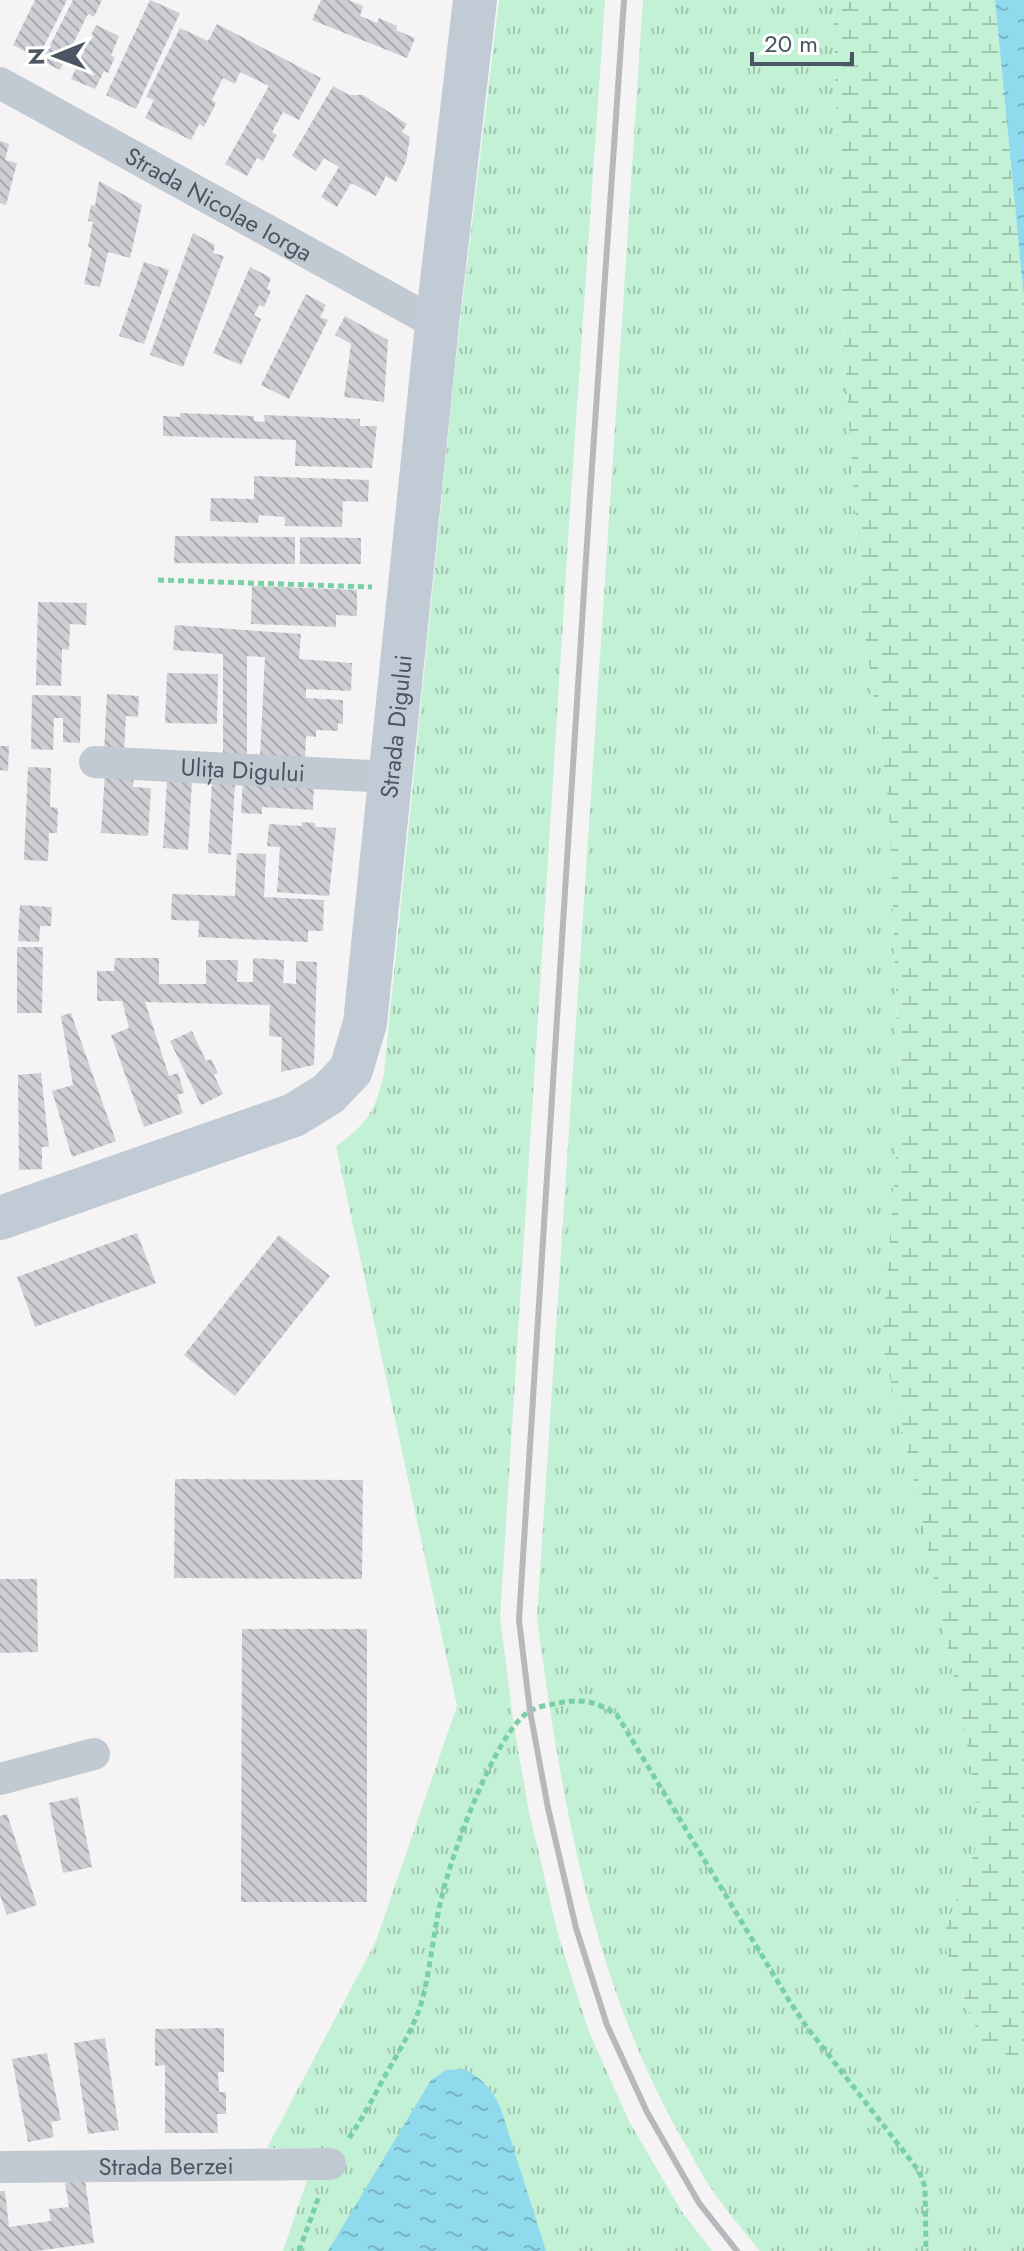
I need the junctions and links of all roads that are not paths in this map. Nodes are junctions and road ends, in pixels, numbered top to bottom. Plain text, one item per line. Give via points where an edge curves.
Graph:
1 (475, 0) edge
2 (0, 83) edge
3 (437, 324) junction
4 (95, 762) dead end
5 (390, 777) junction
6 (0, 1218) edge
7 (94, 1754) dead end
8 (0, 1779) edge
9 (330, 2164) road end
10 (0, 2167) edge

1 - 3 street, Strada Digului
2 - 3 street, Strada Nicolae Iorga
3 - 5 street, Strada Digului
4 - 5 street, Ulița Digului
5 - 6 street, Strada Digului via 365,1023 351,1070 328,1094 294,1115
7 - 8 street
9 - 10 street, Strada Berzei

